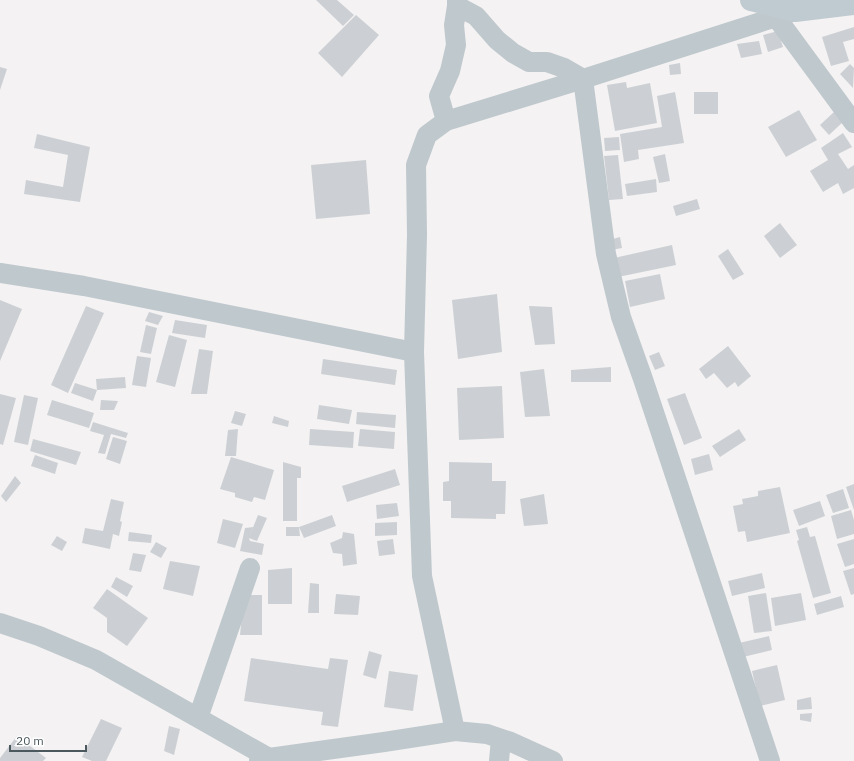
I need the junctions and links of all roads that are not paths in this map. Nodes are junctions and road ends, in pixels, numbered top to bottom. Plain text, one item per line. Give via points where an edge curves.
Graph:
1 (751, 0) edge
2 (457, 3) edge
3 (854, 4) edge
4 (785, 14) junction
5 (583, 79) junction
6 (446, 121) junction
7 (854, 123) edge
8 (0, 273) edge
9 (414, 352) junction
10 (250, 568) dead end
11 (0, 623) edge
12 (198, 718) junction
13 (455, 731) junction
14 (501, 739) junction
15 (264, 759) edge
16 (499, 761) edge
17 (553, 761) edge
18 (770, 761) edge

1 - 4 main road
2 - 5 street via 476,16 497,40 514,54 529,62 547,62 564,68
2 - 6 street via 454,25 456,46 450,72 439,96
3 - 4 main road
4 - 5 street
4 - 7 street
5 - 6 street
5 - 18 street via 606,254 621,317
6 - 9 street via 427,135 416,165 418,235
8 - 9 street via 84,286
9 - 13 street via 422,576
10 - 12 street
11 - 12 street via 96,660
12 - 15 street
13 - 14 street via 487,734
13 - 15 street
14 - 16 street
14 - 17 street

